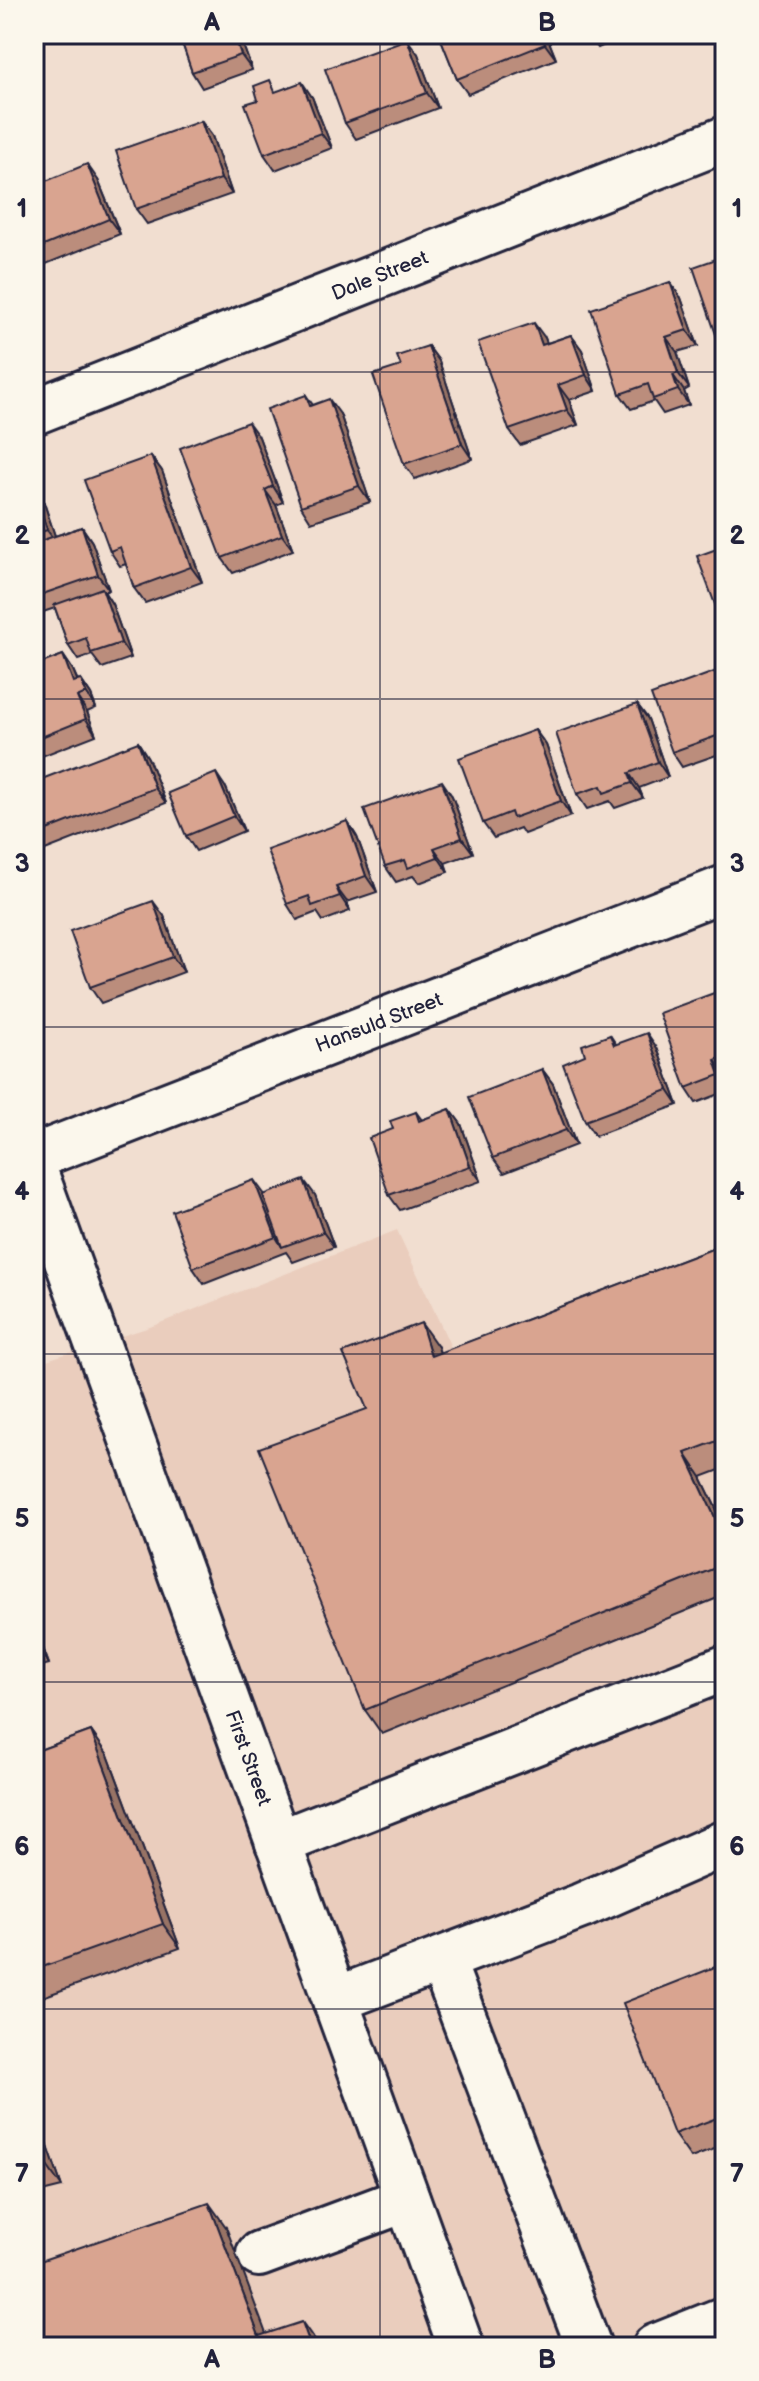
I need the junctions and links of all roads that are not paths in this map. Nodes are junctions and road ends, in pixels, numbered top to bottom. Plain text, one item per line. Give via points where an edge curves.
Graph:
1 (725, 139) edge
2 (34, 412) edge
3 (725, 888) edge
4 (34, 1157) edge
5 (34, 1169) edge
6 (725, 1668) edge
7 (278, 1843) junction
8 (725, 1843) edge
9 (442, 1960) junction
10 (335, 2000) junction
11 (407, 2199) junction
12 (259, 2254) dead end
13 (725, 2319) edge
14 (461, 2347) edge
15 (589, 2347) edge
16 (655, 2347) edge

1 - 2 street, Dale Street
3 - 4 street, Hansuld Street
5 - 7 street, First Street
6 - 7 street
7 - 10 street, First Street
8 - 9 street
9 - 10 street
9 - 15 street
10 - 11 street, First Street
11 - 12 street
11 - 14 street, First Street
13 - 16 street

